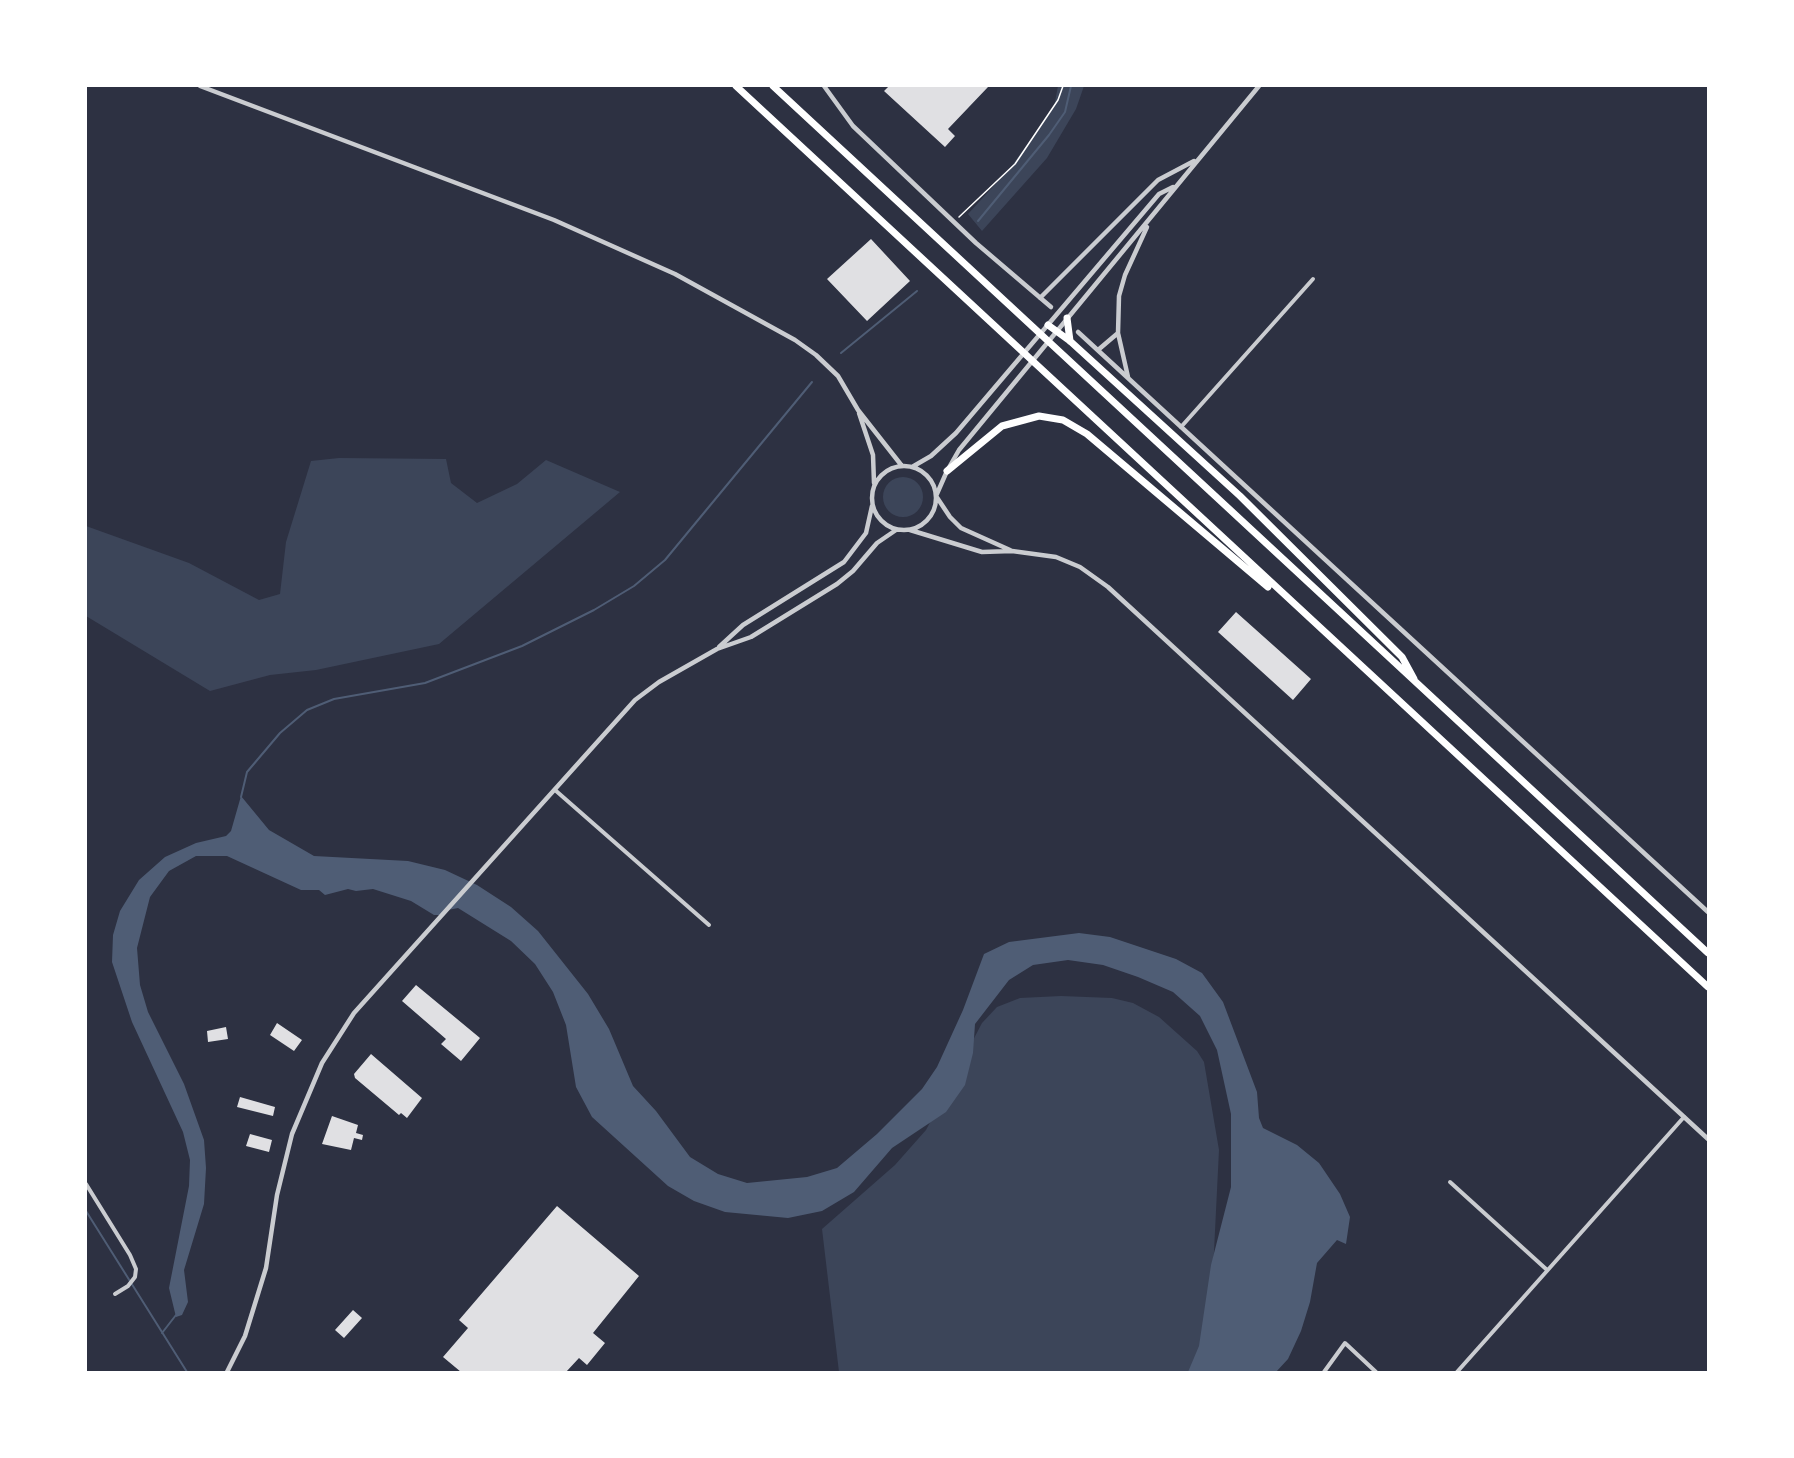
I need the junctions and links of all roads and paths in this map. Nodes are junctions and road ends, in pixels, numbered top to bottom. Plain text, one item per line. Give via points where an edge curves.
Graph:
1 (200, 86) edge
2 (736, 86) edge
3 (774, 86) edge
4 (824, 86) edge
5 (1063, 86) edge
6 (1259, 86) edge
7 (1196, 160) junction
8 (1173, 187) junction
9 (954, 222) junction
10 (1149, 222) junction
11 (1313, 279) dead end
12 (1040, 298) junction
13 (1051, 307) dead end
14 (1067, 318) junction
15 (1048, 325) junction
16 (1056, 331) junction
17 (1078, 332) dead end
18 (1118, 333) junction
19 (1070, 341) junction
20 (1098, 350) junction
21 (1129, 379) junction
22 (858, 410) junction
23 (1181, 427) junction
24 (902, 465) junction
25 (912, 466) junction
26 (946, 471) junction
27 (874, 484) junction
28 (936, 496) junction
29 (872, 506) junction
30 (896, 530) junction
31 (910, 530) junction
32 (1012, 551) junction
33 (1323, 632) junction
34 (717, 649) junction
35 (1416, 684) junction
36 (555, 790) junction
37 (1708, 912) edge
38 (710, 925) dead end
39 (1708, 953) edge
40 (1708, 987) edge
41 (1684, 1117) junction
42 (1708, 1139) edge
43 (1450, 1182) dead end
44 (86, 1184) edge
45 (1546, 1269) junction
46 (115, 1293) dead end
47 (227, 1372) edge
48 (1324, 1372) edge
49 (1376, 1372) edge
50 (1457, 1372) edge

1 - 22 street via 554,220 675,274 816,355 838,376
2 - 33 highway
3 - 35 highway
4 - 9 street via 853,126
5 - 9 path via 1016,164
6 - 7 street
7 - 8 street
7 - 12 street via 1158,180
8 - 10 street
8 - 15 street via 1159,194
9 - 12 street
10 - 14 street
10 - 18 street via 1119,296
11 - 23 street
12 - 13 street
14 - 16 street
14 - 19 highway
15 - 16 highway
15 - 25 street via 943,446
16 - 19 highway
16 - 26 street
17 - 20 street
18 - 20 street
18 - 21 street
19 - 35 highway via 1196,454 1402,657
20 - 21 street
21 - 23 street
22 - 24 street
22 - 27 street via 873,455
23 - 37 street
24 - 25 street
24 - 27 street via 886,471
25 - 28 street via 927,476
26 - 28 street
26 - 33 highway via 989,435 1014,421 1039,416 1074,425
27 - 29 street
28 - 31 street via 927,521
28 - 32 street via 962,528
29 - 30 street via 880,521
29 - 34 street via 867,533 844,562 743,625
30 - 31 street
30 - 34 street via 877,543 837,584 751,637
31 - 32 street via 975,551
32 - 41 street via 1056,557 1080,567 1108,587
33 - 40 highway
34 - 36 street via 635,700
35 - 39 highway
36 - 38 street
36 - 47 street via 354,1013 317,1072 284,1164 256,1305
41 - 42 street
41 - 45 street
43 - 45 street
44 - 46 street via 136,1269 128,1286
45 - 50 street
48 - 49 street via 1345,1343

